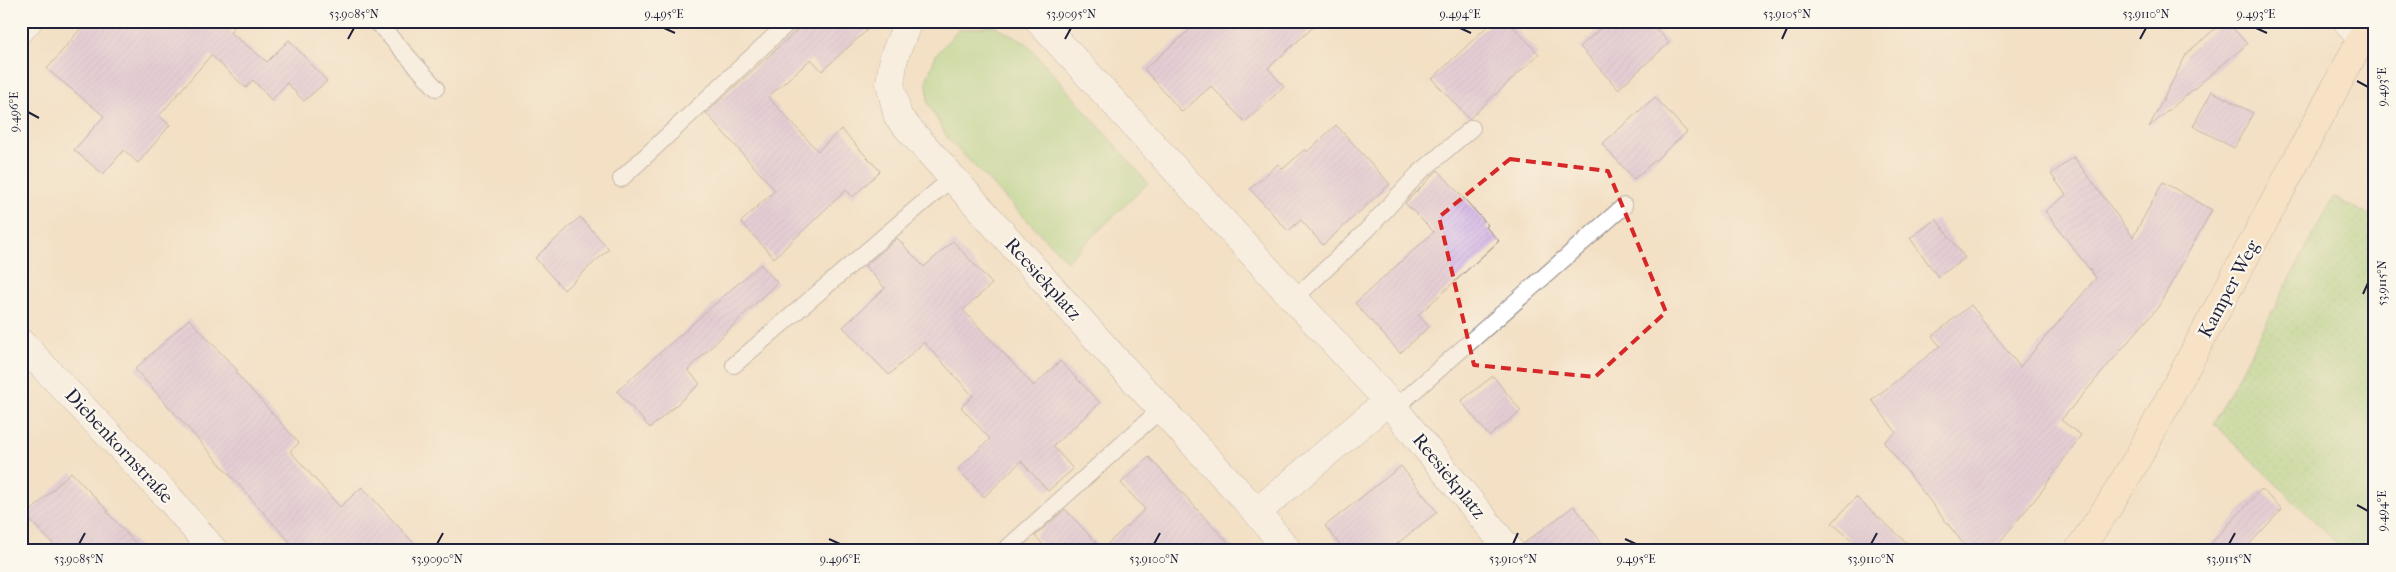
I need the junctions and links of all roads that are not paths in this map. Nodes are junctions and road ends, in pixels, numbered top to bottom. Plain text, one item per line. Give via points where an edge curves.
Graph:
1 (28, 21) edge
2 (376, 21) edge
3 (790, 21) edge
4 (908, 21) edge
5 (1039, 21) edge
6 (2360, 27) edge
7 (21, 29) edge
8 (436, 88) dead end
9 (1472, 128) dead end
10 (952, 178) junction
11 (621, 179) dead end
12 (1624, 206) dead end
13 (1294, 299) junction
14 (21, 343) edge
15 (734, 365) dead end
16 (1391, 405) junction
17 (1161, 409) junction
18 (1257, 512) junction
19 (214, 551) edge
20 (1004, 551) edge
21 (1288, 551) edge
22 (1510, 551) edge
23 (2078, 551) edge

1 - 7 street
2 - 8 lane
3 - 11 lane
4 - 10 street, Reesiekplatz via 894,57 890,83 898,117
5 - 13 street, Reesiekplatz
6 - 23 main road, Kamper Weg via 2136,462
9 - 13 lane via 1418,174 1367,230
10 - 15 lane
10 - 17 street, Reesiekplatz
12 - 16 lane
13 - 16 street, Reesiekplatz
14 - 19 street, Diebenkornstraße via 169,498
16 - 18 street
16 - 22 street, Reesiekplatz
17 - 18 street, Reesiekplatz
17 - 20 lane
18 - 21 street, Reesiekplatz

